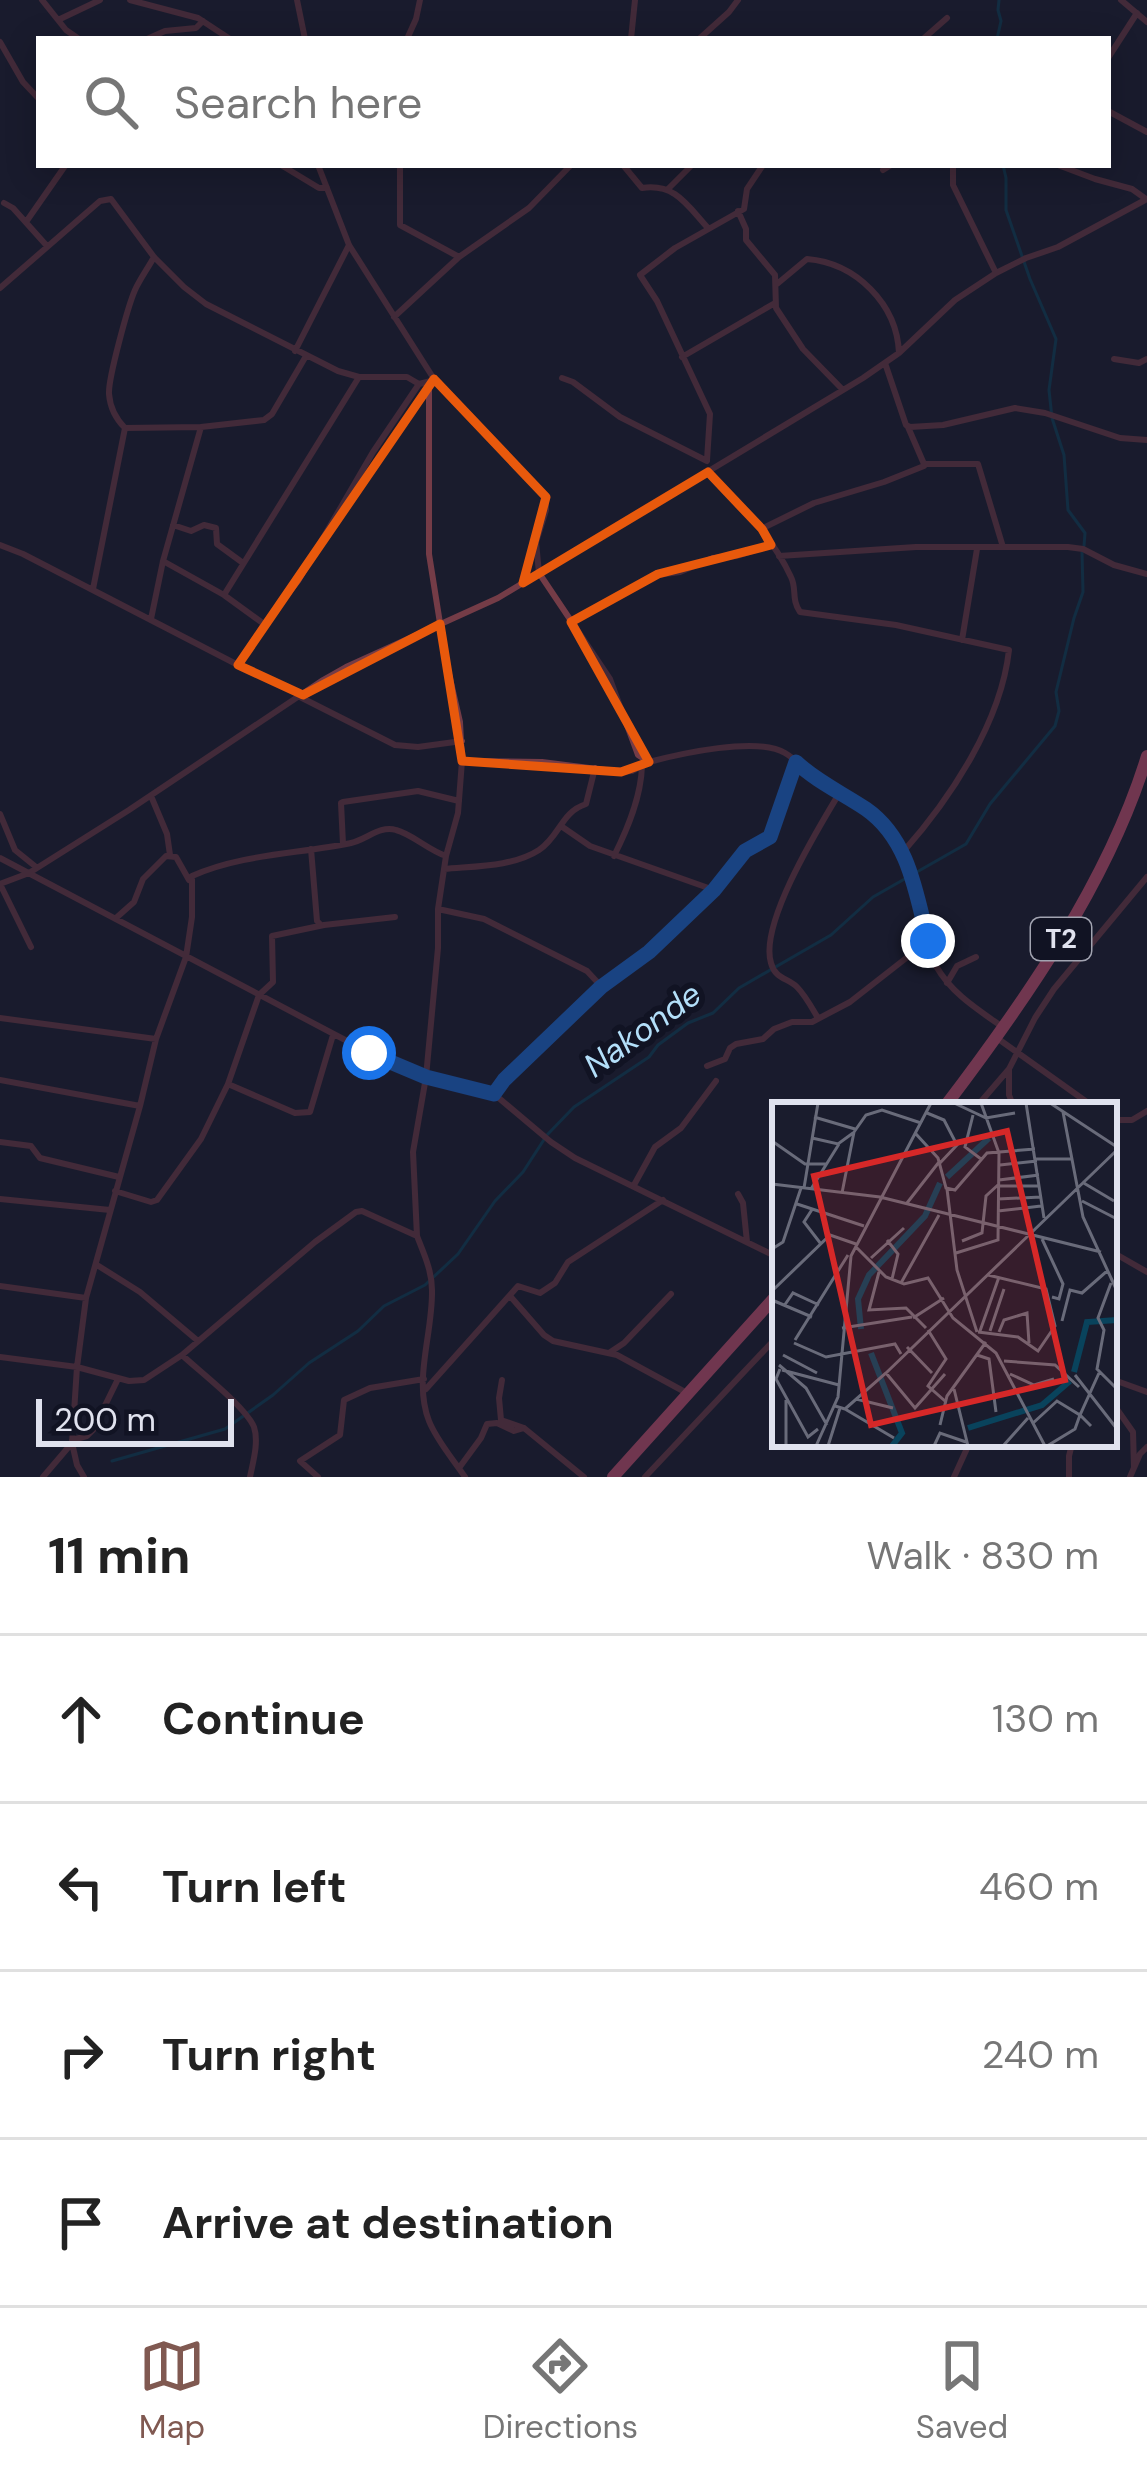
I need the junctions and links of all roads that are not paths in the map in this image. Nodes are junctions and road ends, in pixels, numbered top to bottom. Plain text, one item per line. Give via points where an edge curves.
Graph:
1 (42, 0) edge
2 (100, 0) edge
3 (130, 0) edge
4 (297, 0) edge
5 (420, 0) edge
6 (635, 0) edge
7 (1121, 0) edge
8 (734, 2) edge
9 (1137, 14) junction
10 (946, 18) dead end
11 (58, 20) junction
12 (203, 21) junction
13 (1147, 22) edge
14 (76, 36) edge
15 (154, 36) edge
16 (226, 36) edge
17 (304, 36) edge
18 (408, 36) edge
19 (631, 36) edge
20 (701, 36) edge
21 (926, 36) edge
22 (0, 42) edge
23 (1111, 53) edge
24 (36, 96) edge
25 (1111, 113) edge
26 (1147, 132) edge
27 (64, 168) edge
28 (285, 168) edge
29 (319, 168) edge
30 (400, 168) edge
31 (568, 168) edge
32 (625, 168) edge
33 (689, 168) edge
34 (761, 168) edge
35 (952, 168) edge
36 (1066, 168) edge
37 (327, 188) junction
38 (667, 190) junction
39 (1147, 199) edge
40 (4, 203) dead end
41 (738, 211) junction
42 (26, 222) junction
43 (708, 228) junction
44 (350, 244) junction
45 (46, 245) junction
46 (154, 257) junction
47 (459, 257) junction
48 (997, 274) junction
49 (777, 284) junction
50 (0, 288) edge
51 (775, 303) junction
52 (394, 317) junction
53 (295, 351) junction
54 (899, 353) junction
55 (305, 356) junction
56 (682, 358) junction
57 (1114, 358) dead end
58 (1147, 359) edge
59 (884, 362) junction
60 (358, 377) junction
61 (562, 378) dead end
62 (427, 382) junction
63 (842, 389) junction
64 (908, 426) junction
65 (201, 427) junction
66 (125, 428) junction
67 (1147, 440) edge
68 (707, 460) junction
69 (927, 465) junction
70 (711, 470) junction
71 (173, 525) junction
72 (762, 529) junction
73 (0, 545) edge
74 (771, 545) junction
75 (1003, 547) junction
76 (978, 548) junction
77 (778, 556) junction
78 (163, 561) junction
79 (244, 563) junction
80 (539, 573) junction
81 (1147, 574) edge
82 (93, 590) junction
83 (224, 595) junction
84 (151, 619) junction
85 (571, 622) junction
86 (264, 624) junction
87 (440, 624) junction
88 (962, 640) junction
89 (238, 665) junction
90 (302, 696) junction
91 (462, 741) junction
92 (1147, 756) edge
93 (462, 760) junction
94 (796, 762) junction
95 (646, 764) junction
96 (595, 768) junction
97 (1145, 771) edge
98 (840, 792) junction
99 (151, 795) junction
100 (459, 801) junction
101 (0, 814) edge
102 (561, 826) junction
103 (343, 844) junction
104 (311, 849) junction
105 (903, 852) junction
106 (170, 855) junction
107 (446, 856) junction
108 (614, 856) junction
109 (0, 858) edge
110 (444, 869) junction
111 (32, 870) junction
112 (1147, 877) edge
113 (191, 883) junction
114 (714, 890) junction
115 (438, 909) junction
116 (395, 917) dead end
117 (115, 920) junction
118 (324, 925) junction
119 (928, 941) junction
120 (31, 947) dead end
121 (185, 957) junction
122 (976, 957) dead end
123 (947, 983) junction
124 (601, 987) junction
125 (259, 995) junction
126 (0, 1018) edge
127 (818, 1018) junction
128 (1000, 1032) junction
129 (333, 1035) junction
130 (156, 1039) junction
131 (1018, 1053) junction
132 (706, 1066) dead end
133 (1009, 1069) junction
134 (426, 1077) junction
135 (0, 1080) edge
136 (716, 1081) dead end
137 (228, 1084) junction
138 (494, 1094) junction
139 (948, 1102) edge
140 (981, 1102) edge
141 (1011, 1102) edge
142 (1087, 1102) edge
143 (140, 1106) junction
144 (1147, 1111) edge
145 (1117, 1120) edge
146 (0, 1142) edge
147 (119, 1177) junction
148 (634, 1186) junction
149 (115, 1191) junction
150 (738, 1193) dead end
151 (0, 1199) edge
152 (663, 1200) junction
153 (110, 1210) junction
154 (417, 1236) junction
155 (747, 1242) junction
156 (772, 1254) edge
157 (1117, 1254) edge
158 (97, 1265) junction
159 (1147, 1273) edge
160 (0, 1286) edge
161 (670, 1294) dead end
162 (510, 1296) junction
163 (86, 1298) junction
164 (772, 1306) edge
165 (198, 1341) junction
166 (772, 1342) edge
167 (609, 1353) junction
168 (182, 1355) junction
169 (0, 1357) edge
170 (77, 1367) junction
171 (118, 1379) junction
172 (424, 1379) junction
173 (502, 1381) dead end
174 (1117, 1381) edge
175 (424, 1391) junction
176 (1147, 1392) edge
177 (688, 1394) junction
178 (1117, 1409) edge
179 (524, 1428) junction
180 (72, 1441) junction
181 (968, 1447) edge
182 (1071, 1447) edge
183 (1147, 1447) edge
184 (1134, 1467) junction
185 (459, 1468) junction
186 (43, 1477) edge
187 (84, 1477) edge
188 (250, 1477) edge
189 (318, 1477) edge
190 (465, 1477) edge
191 (584, 1477) edge
192 (613, 1477) edge
193 (645, 1477) edge
194 (954, 1477) edge
195 (1069, 1477) edge
196 (1130, 1477) edge

1 - 11 street
2 - 11 street
3 - 12 street
4 - 17 street
5 - 18 street
6 - 19 street
7 - 9 street
8 - 20 street
9 - 13 street
9 - 23 street
10 - 21 street
11 - 14 street
12 - 15 street
12 - 16 street
22 - 24 street
25 - 26 street
27 - 42 street
28 - 37 street
29 - 37 street
30 - 47 street via 400,225
31 - 47 street via 529,208
32 - 38 street via 642,188
33 - 38 street
34 - 41 street
35 - 48 street
36 - 39 street
37 - 44 street
38 - 43 street
39 - 48 street
40 - 42 street
41 - 43 street
41 - 49 street via 746,240
42 - 45 street
43 - 56 street via 640,275
44 - 52 street
44 - 53 street
45 - 46 street via 106,199
45 - 50 street
46 - 53 street via 206,304
46 - 66 street via 134,292 110,375 113,411
47 - 52 street
48 - 54 street via 955,300
49 - 51 street
49 - 54 street via 807,259 844,267 892,318
51 - 56 street
51 - 63 street via 802,350
52 - 62 street
53 - 55 street
54 - 59 street
55 - 60 street
55 - 65 street via 270,417
56 - 68 street via 710,414
57 - 58 street
59 - 63 street
59 - 64 street
60 - 62 street
60 - 79 street
61 - 68 street
62 - 80 street via 546,497
62 - 86 street
62 - 87 street via 429,554
63 - 70 street
64 - 67 street via 1015,408
64 - 69 street
65 - 66 street
65 - 71 street
66 - 82 street
68 - 70 street
69 - 72 street
69 - 75 street via 978,464
70 - 72 street
70 - 80 street
71 - 78 street
71 - 79 street via 216,528 218,545
72 - 74 street
73 - 82 street
74 - 77 street
74 - 85 street via 657,575
75 - 76 street
75 - 81 street via 1083,549
76 - 77 street
76 - 88 street
77 - 88 street via 803,613
78 - 83 street
78 - 84 street
79 - 83 street
80 - 85 street
80 - 87 street
82 - 84 street
83 - 86 street
84 - 89 street
85 - 95 street via 610,679
86 - 89 street
87 - 90 street
87 - 91 street
88 - 105 street via 1008,649 1006,668 960,777
89 - 90 street
90 - 91 street via 395,745
90 - 99 street
91 - 93 street
92 - 97 highway, T2
93 - 96 street
93 - 100 street
94 - 95 street via 778,749 732,747
94 - 98 street
94 - 114 street via 773,833 745,851
95 - 96 street via 622,772
95 - 108 street
96 - 102 street via 588,802
97 - 128 highway, T2 via 1084,898
98 - 105 street via 892,832
98 - 127 street via 771,930 771,964
99 - 106 street
99 - 111 street
100 - 103 street via 418,791 340,803
100 - 107 street
101 - 111 street
102 - 108 street
102 - 110 street via 534,853
103 - 104 street
103 - 107 street via 388,829
104 - 113 street via 194,874
104 - 118 street via 317,921
105 - 119 street
106 - 113 street
106 - 117 street
107 - 110 street
108 - 114 street
109 - 111 street
110 - 115 street
111 - 117 street
111 - 120 street via 0,884
112 - 131 street via 1054,989
113 - 121 street
114 - 124 street
115 - 124 street via 484,919 587,970
115 - 134 street
116 - 118 street
117 - 121 street
118 - 125 street via 272,936 273,982
119 - 123 street
119 - 127 street
121 - 125 street
121 - 130 street
122 - 123 street
123 - 128 street
124 - 138 street
125 - 129 street
125 - 137 street
126 - 130 street
127 - 132 street via 736,1044
128 - 131 street
128 - 139 highway, T2
129 - 134 street
129 - 137 street via 310,1112
130 - 143 street
131 - 133 street
131 - 142 street
133 - 140 street
133 - 141 street
134 - 138 street
134 - 154 street via 412,1152
135 - 143 street
136 - 148 street via 655,1148
137 - 149 street via 161,1198
138 - 148 street via 575,1158
143 - 147 street
144 - 145 street
146 - 147 street
147 - 149 street
148 - 152 street
149 - 153 street
150 - 155 street
151 - 153 street
152 - 155 street
152 - 162 street via 568,1262 540,1293 521,1286
153 - 158 street
154 - 165 street via 356,1212
154 - 172 street via 432,1289
155 - 156 street
157 - 159 street
158 - 163 street
158 - 165 street
160 - 163 street
161 - 167 street
162 - 167 street via 548,1338
162 - 175 street
163 - 170 street
164 - 177 highway
165 - 168 street
166 - 193 street
167 - 177 street
168 - 171 street via 144,1380
168 - 188 street via 254,1427
169 - 170 street
170 - 171 street
170 - 180 street
171 - 180 street via 90,1433
172 - 175 street
172 - 189 street via 344,1400 340,1435 300,1461
173 - 179 street via 499,1417
174 - 176 street
175 - 185 street via 429,1421
177 - 192 highway
178 - 184 street via 1133,1432
179 - 185 street via 487,1424
179 - 191 street
180 - 186 street
180 - 187 street
181 - 194 street
182 - 195 street
183 - 184 street
184 - 196 street
185 - 190 street

